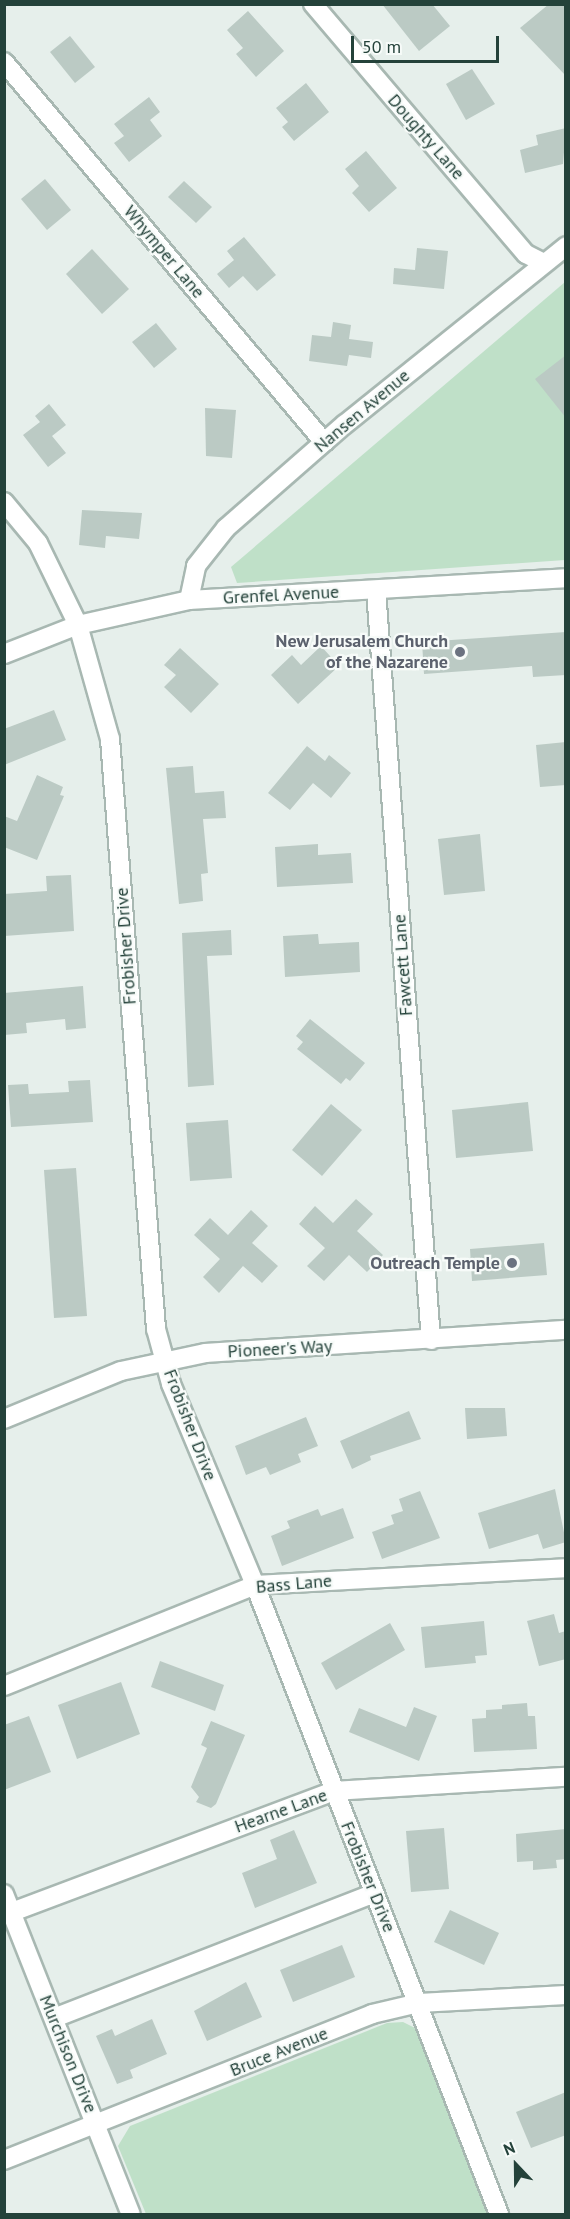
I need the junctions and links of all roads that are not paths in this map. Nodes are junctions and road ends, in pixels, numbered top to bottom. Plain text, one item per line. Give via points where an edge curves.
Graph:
1 (313, 4) edge
2 (4, 62) edge
3 (566, 246) edge
4 (544, 263) junction
5 (324, 442) junction
6 (4, 502) edge
7 (566, 578) edge
8 (376, 590) junction
9 (189, 600) junction
10 (78, 625) junction
11 (4, 654) edge
12 (566, 1330) edge
13 (431, 1340) junction
14 (165, 1362) junction
15 (4, 1419) edge
16 (566, 1568) edge
17 (255, 1585) junction
18 (4, 1686) edge
19 (566, 1777) edge
20 (334, 1791) junction
21 (375, 1893) junction
22 (4, 1894) edge
23 (12, 1912) junction
24 (566, 1995) edge
25 (419, 2003) junction
26 (54, 2018) junction
27 (96, 2124) junction
28 (4, 2160) edge
29 (131, 2214) edge
30 (499, 2214) edge

1 - 4 street, Doughty Lane via 526,254
2 - 5 street, Whymper Lane
3 - 4 street, Nansen Avenue
4 - 5 street, Nansen Avenue
5 - 9 street, Nansen Avenue via 226,528 196,566
6 - 10 street, Frobisher Drive via 38,543
7 - 8 street, Grenfel Avenue
8 - 9 street, Grenfel Avenue
8 - 13 street, Fawcett Lane
9 - 10 street, Grenfel Avenue
10 - 11 street, Grenfel Avenue
10 - 14 street, Frobisher Drive via 110,739 156,1329
12 - 13 street, Pioneer's Way
13 - 14 street, Pioneer's Way via 206,1353
14 - 15 street, Pioneer's Way via 121,1371
14 - 17 street, Frobisher Drive
16 - 17 street, Bass Lane
17 - 18 street, Bass Lane
17 - 20 street, Frobisher Drive
19 - 20 street, Hearne Lane
20 - 21 street, Frobisher Drive
20 - 23 street, Hearne Lane
21 - 25 street, Frobisher Drive
21 - 26 street
22 - 23 street, Murchison Drive
23 - 26 street, Murchison Drive
24 - 25 street, Bruce Avenue
25 - 27 street, Bruce Avenue via 372,2014
25 - 30 street, Frobisher Drive
26 - 27 street, Murchison Drive
27 - 28 street, Bruce Avenue
27 - 29 street, Murchison Drive

